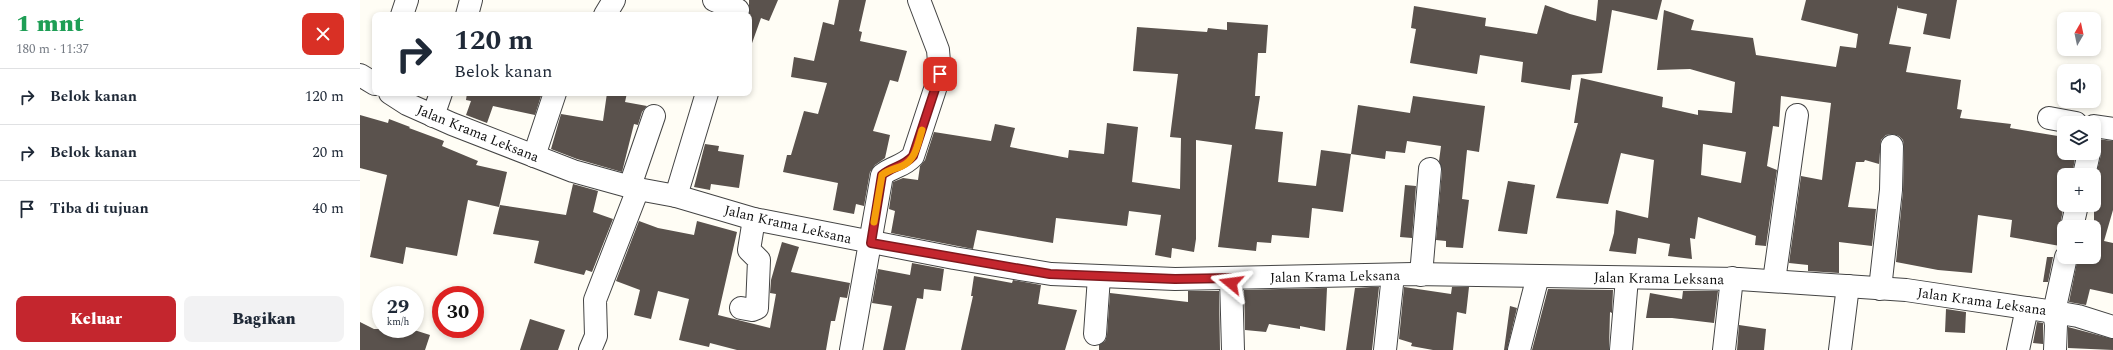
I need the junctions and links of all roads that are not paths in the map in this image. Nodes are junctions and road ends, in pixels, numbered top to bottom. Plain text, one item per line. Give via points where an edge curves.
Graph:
1 (407, 0) edge
2 (471, 0) edge
3 (614, 0) edge
4 (714, 0) edge
5 (920, 0) edge
6 (739, 8) edge
7 (403, 12) edge
8 (468, 12) edge
9 (607, 12) edge
10 (360, 75) edge
11 (372, 82) edge
12 (394, 96) edge
13 (440, 96) edge
14 (554, 96) edge
15 (706, 96) edge
16 (1797, 115) dead end
17 (433, 116) junction
18 (654, 116) dead end
19 (2049, 118) dead end
20 (2057, 119) edge
21 (2101, 128) edge
22 (2113, 129) edge
23 (1892, 146) dead end
24 (534, 156) junction
25 (1430, 169) dead end
26 (634, 188) junction
27 (676, 196) junction
28 (754, 219) junction
29 (871, 243) junction
30 (2064, 264) edge
31 (1393, 275) junction
32 (1421, 275) junction
33 (1538, 276) junction
34 (1099, 277) junction
35 (1231, 278) junction
36 (1627, 278) junction
37 (1732, 278) junction
38 (1774, 281) junction
39 (1848, 286) junction
40 (1880, 289) junction
41 (741, 308) dead end
42 (2027, 308) junction
43 (2054, 312) junction
44 (2113, 327) edge
45 (1095, 334) dead end
46 (590, 350) edge
47 (851, 350) edge
48 (1232, 350) edge
49 (1385, 350) edge
50 (1519, 350) edge
51 (1620, 350) edge
52 (1724, 350) edge
53 (1840, 350) edge
54 (2018, 350) edge
55 (2055, 350) edge

1 - 7 street
2 - 8 street
3 - 9 street
4 - 6 street
5 - 29 street via 938,50 940,74 913,156 904,165 882,175
10 - 11 street
12 - 17 street, Jalan Krama Leksana
13 - 17 street
14 - 24 street
15 - 27 street
16 - 38 street
17 - 24 street, Jalan Krama Leksana
18 - 26 street
19 - 20 street
21 - 22 street
23 - 40 street via 1891,190
24 - 26 street, Jalan Krama Leksana via 573,171
25 - 32 street
26 - 27 street, Jalan Krama Leksana
26 - 46 street via 600,288 596,336
27 - 28 street, Jalan Krama Leksana
28 - 29 street, Jalan Krama Leksana
28 - 41 street via 749,247 750,252 759,260 757,308
29 - 34 street, Jalan Krama Leksana via 1050,274
29 - 47 street
30 - 43 street
31 - 32 street, Jalan Krama Leksana
31 - 35 street, Jalan Krama Leksana
31 - 49 street
32 - 33 street, Jalan Krama Leksana
33 - 36 street, Jalan Krama Leksana
33 - 50 street
34 - 35 street, Jalan Krama Leksana
34 - 45 street
35 - 48 street
36 - 37 street, Jalan Krama Leksana
36 - 51 street
37 - 38 street, Jalan Krama Leksana
37 - 52 street
38 - 39 street, Jalan Krama Leksana
39 - 40 street, Jalan Krama Leksana
39 - 53 street
40 - 42 street, Jalan Krama Leksana via 1906,290
42 - 43 street, Jalan Krama Leksana
42 - 54 street
43 - 44 street, Jalan Krama Leksana via 2078,316
43 - 55 street

